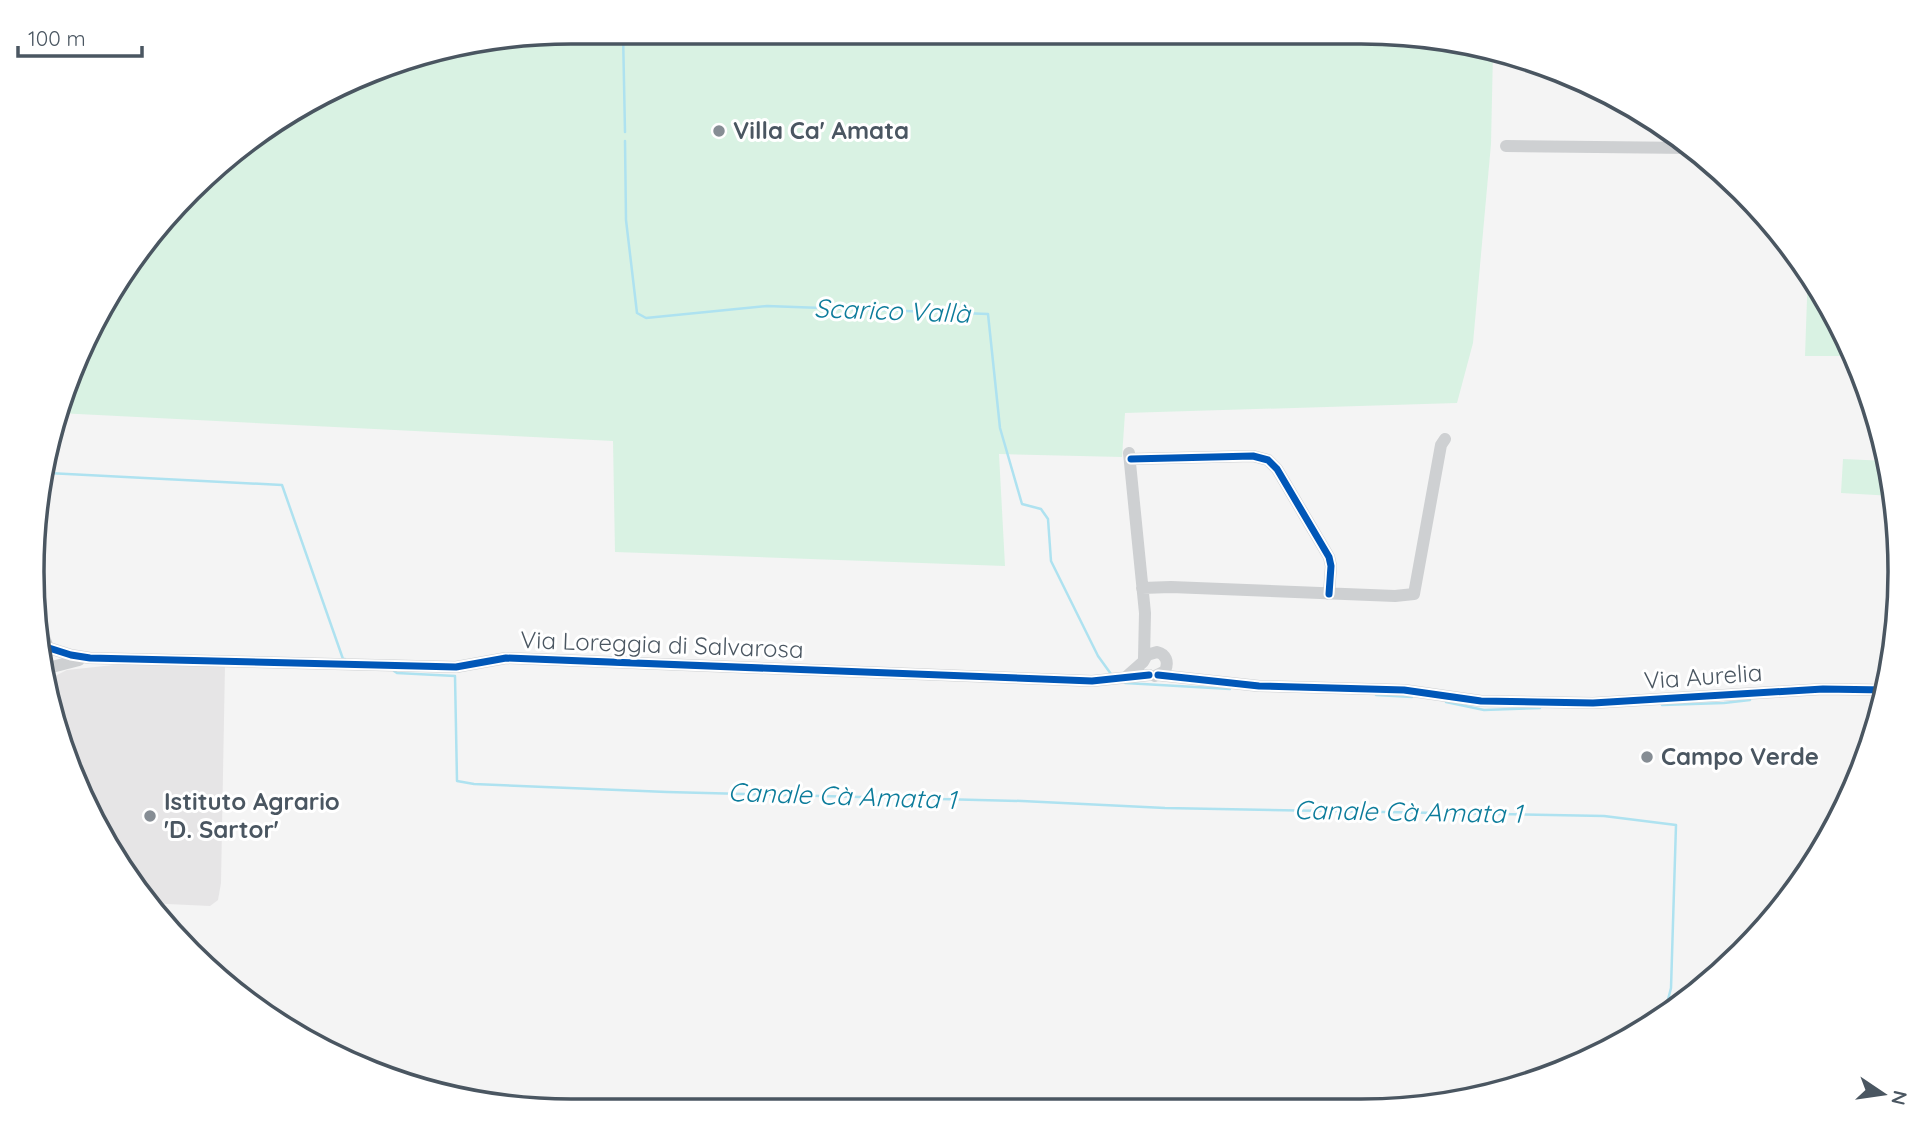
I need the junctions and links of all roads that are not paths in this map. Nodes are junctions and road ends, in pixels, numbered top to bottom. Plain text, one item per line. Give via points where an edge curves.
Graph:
1 (1506, 145) dead end
2 (1675, 148) edge
3 (1445, 439) dead end
4 (1142, 588) junction
5 (1329, 594) junction
6 (1146, 627) junction
7 (49, 646) edge
8 (1163, 656) junction
9 (90, 658) junction
10 (1143, 660) junction
11 (53, 666) edge
12 (1154, 675) junction
13 (1120, 677) junction
14 (1194, 678) junction
15 (1874, 690) edge
16 (1521, 701) joint

1 - 2 street
3 - 5 street via 1414,593
4 - 5 street
4 - 5 street via 1129,455 1253,456 1268,460 1279,472 1329,557
4 - 6 street
6 - 8 street
6 - 10 street
7 - 9 street, Via Loreggia di Salvarosa
8 - 10 street via 1153,652
8 - 12 street via 1165,671
8 - 14 street, Via Loreggia di Salvarosa
9 - 11 street, Via Loreggia di Salvarosa
9 - 13 street, Via Loreggia di Salvarosa via 387,667 456,667 506,658 1092,681
10 - 12 street via 1144,669
10 - 13 street
12 - 13 street, Via Loreggia di Salvarosa
12 - 14 street, Via Loreggia di Salvarosa
14 - 16 street, Via Loreggia di Salvarosa
15 - 16 street, Via Aurelia via 1823,688 1593,703

